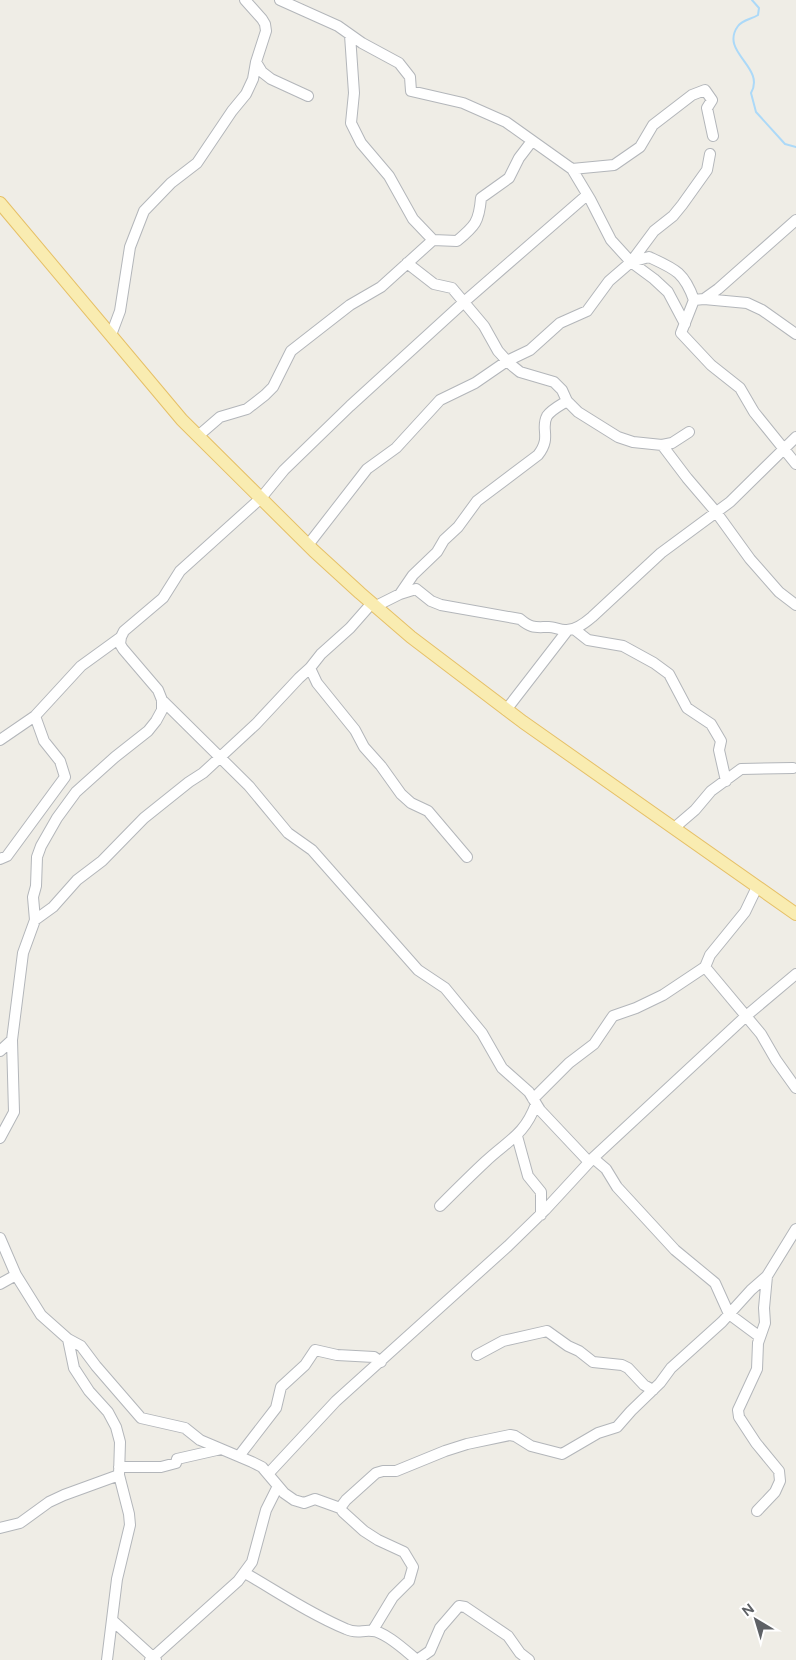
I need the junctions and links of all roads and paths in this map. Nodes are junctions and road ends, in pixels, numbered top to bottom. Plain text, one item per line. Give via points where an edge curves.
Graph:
1 (245, 0) edge
2 (280, 0) edge
3 (350, 35) junction
4 (256, 62) junction
5 (308, 96) dead end
6 (714, 136) dead end
7 (532, 141) junction
8 (710, 154) dead end
9 (572, 169) junction
10 (588, 195) junction
11 (0, 203) edge
12 (796, 220) edge
13 (434, 240) junction
14 (631, 262) junction
15 (407, 264) junction
16 (699, 299) junction
17 (464, 302) junction
18 (685, 324) junction
19 (796, 334) edge
20 (111, 335) junction
21 (507, 361) junction
22 (567, 400) junction
23 (689, 432) dead end
24 (198, 436) junction
25 (796, 437) edge
26 (662, 445) junction
27 (783, 450) junction
28 (796, 464) edge
29 (261, 498) junction
30 (716, 512) junction
31 (308, 545) junction
32 (400, 594) junction
33 (374, 605) junction
34 (796, 605) edge
35 (570, 630) junction
36 (121, 637) junction
37 (310, 668) junction
38 (162, 700) junction
39 (506, 710) junction
40 (35, 716) junction
41 (0, 740) edge
42 (220, 758) junction
43 (793, 768) dead end
44 (726, 781) junction
45 (674, 828) junction
46 (467, 857) dead end
47 (0, 859) edge
48 (757, 887) junction
49 (796, 914) edge
50 (36, 920) junction
51 (705, 967) junction
52 (796, 974) edge
53 (746, 1016) junction
54 (12, 1040) junction
55 (0, 1051) edge
56 (796, 1088) edge
57 (535, 1101) junction
58 (517, 1136) junction
59 (0, 1138) edge
60 (591, 1160) junction
61 (440, 1206) dead end
62 (541, 1214) junction
63 (796, 1229) edge
64 (0, 1238) edge
65 (16, 1274) junction
66 (768, 1276) junction
67 (0, 1284) edge
68 (729, 1314) junction
69 (760, 1337) junction
70 (68, 1339) junction
71 (477, 1355) dead end
72 (381, 1362) junction
73 (653, 1390) junction
74 (221, 1449) junction
75 (238, 1456) junction
76 (119, 1471) junction
77 (268, 1474) junction
78 (278, 1486) junction
79 (340, 1508) junction
80 (757, 1511) dead end
81 (0, 1528) edge
82 (245, 1572) junction
83 (112, 1620) junction
84 (373, 1630) junction
85 (153, 1659) edge
86 (107, 1660) edge
87 (417, 1660) edge
88 (431, 1660) edge
89 (529, 1660) edge

1 - 4 street via 265,24 266,31
2 - 3 street via 325,19
3 - 7 street via 398,63 410,77 411,91 463,103 506,122
3 - 13 street via 354,93 350,123 361,143 389,176 413,219
4 - 5 street via 272,80
4 - 20 street via 246,94 197,163 171,183 144,211 130,247 120,311
6 - 9 street via 707,108 712,100 705,90 692,95 653,126 640,147 614,165
7 - 9 street
7 - 13 street via 510,178 480,198 475,226 457,241
8 - 14 street via 707,170 682,205 654,231
9 - 10 street
10 - 14 street via 611,240
10 - 17 street
11 - 20 main road
12 - 16 street via 732,278
13 - 15 street
14 - 16 street via 648,257 672,267
14 - 18 street via 668,292
14 - 21 street via 609,281 586,311 560,323 530,350
15 - 17 street via 434,284 452,288
15 - 24 street via 381,287 350,304 290,351 273,387 265,395 246,409 220,417
16 - 18 street
16 - 19 street via 747,303
17 - 21 street
17 - 29 street via 350,406 284,470
18 - 27 street via 681,333 711,365 740,388
20 - 24 main road
21 - 22 street via 520,372 554,382
21 - 31 street via 475,383 440,400 396,448 366,469
22 - 26 street via 578,412 618,437
22 - 32 street via 547,416 545,446 538,455 477,501
23 - 26 street via 672,443
24 - 29 main road
25 - 27 street
26 - 30 street
27 - 28 street
27 - 30 street
29 - 31 main road
29 - 36 street via 180,571 162,598
30 - 34 street via 750,559
30 - 35 street via 661,553 592,617
31 - 33 main road
32 - 33 street
32 - 35 street via 416,589 441,605 520,620 538,628
33 - 37 street
33 - 39 main road
35 - 39 street
35 - 44 street via 588,640 623,646 669,674 687,708 711,724 721,742 719,750
36 - 38 street via 120,644 158,690
36 - 40 street via 82,666
37 - 42 street
37 - 46 street via 317,683 401,794 428,811
38 - 42 street
38 - 50 street via 162,710 148,731 76,792 57,818 37,857 33,897
39 - 45 main road
40 - 41 street
40 - 47 street via 44,741 60,761 65,777 7,856
42 - 50 street via 144,818
42 - 57 street via 288,833 312,850 418,970 445,988 482,1034 502,1068
43 - 44 street via 741,769
44 - 45 street via 711,791
45 - 48 main road
48 - 49 main road
48 - 51 street via 745,912 710,954
50 - 54 street via 23,953
51 - 53 street
51 - 57 street via 663,995 613,1016 594,1044 569,1064
52 - 53 street
53 - 56 street
53 - 60 street
54 - 55 street
54 - 59 street via 14,1112
57 - 58 street via 531,1117
57 - 60 street via 540,1110
58 - 61 street
58 - 62 street via 528,1176 541,1192
60 - 62 street
60 - 68 street via 606,1169 617,1186 676,1250 715,1282
62 - 72 street
63 - 66 street
64 - 65 street
65 - 67 street
65 - 70 street via 41,1314
66 - 68 street
66 - 69 street via 765,1323
68 - 69 street
68 - 73 street via 671,1368
69 - 80 street via 758,1369 738,1410 756,1443 779,1471 780,1481 775,1492
70 - 74 street via 82,1346 141,1418 185,1428 200,1440
70 - 76 street via 74,1368 108,1412 116,1428 120,1442
71 - 73 street via 503,1341 547,1331 593,1362 628,1368
72 - 75 street via 374,1357 315,1350 282,1388 276,1408
72 - 77 street via 336,1401
73 - 79 street via 617,1427 598,1433 562,1454 531,1446 510,1435 468,1444 396,1471 376,1473
74 - 75 street
74 - 76 street via 177,1459 176,1463 161,1467
75 - 77 street
76 - 81 street via 64,1494 20,1523
76 - 83 street via 130,1525 117,1580
77 - 78 street
78 - 79 street via 294,1500 304,1503 315,1499
78 - 82 street via 266,1510 252,1562
79 - 84 street via 378,1540 404,1552 413,1566 409,1581 393,1597
82 - 84 street via 348,1630 362,1633
82 - 85 street
83 - 85 street
83 - 86 street
84 - 87 street
87 - 88 street
87 - 89 street via 430,1652 440,1628 459,1606 508,1636

